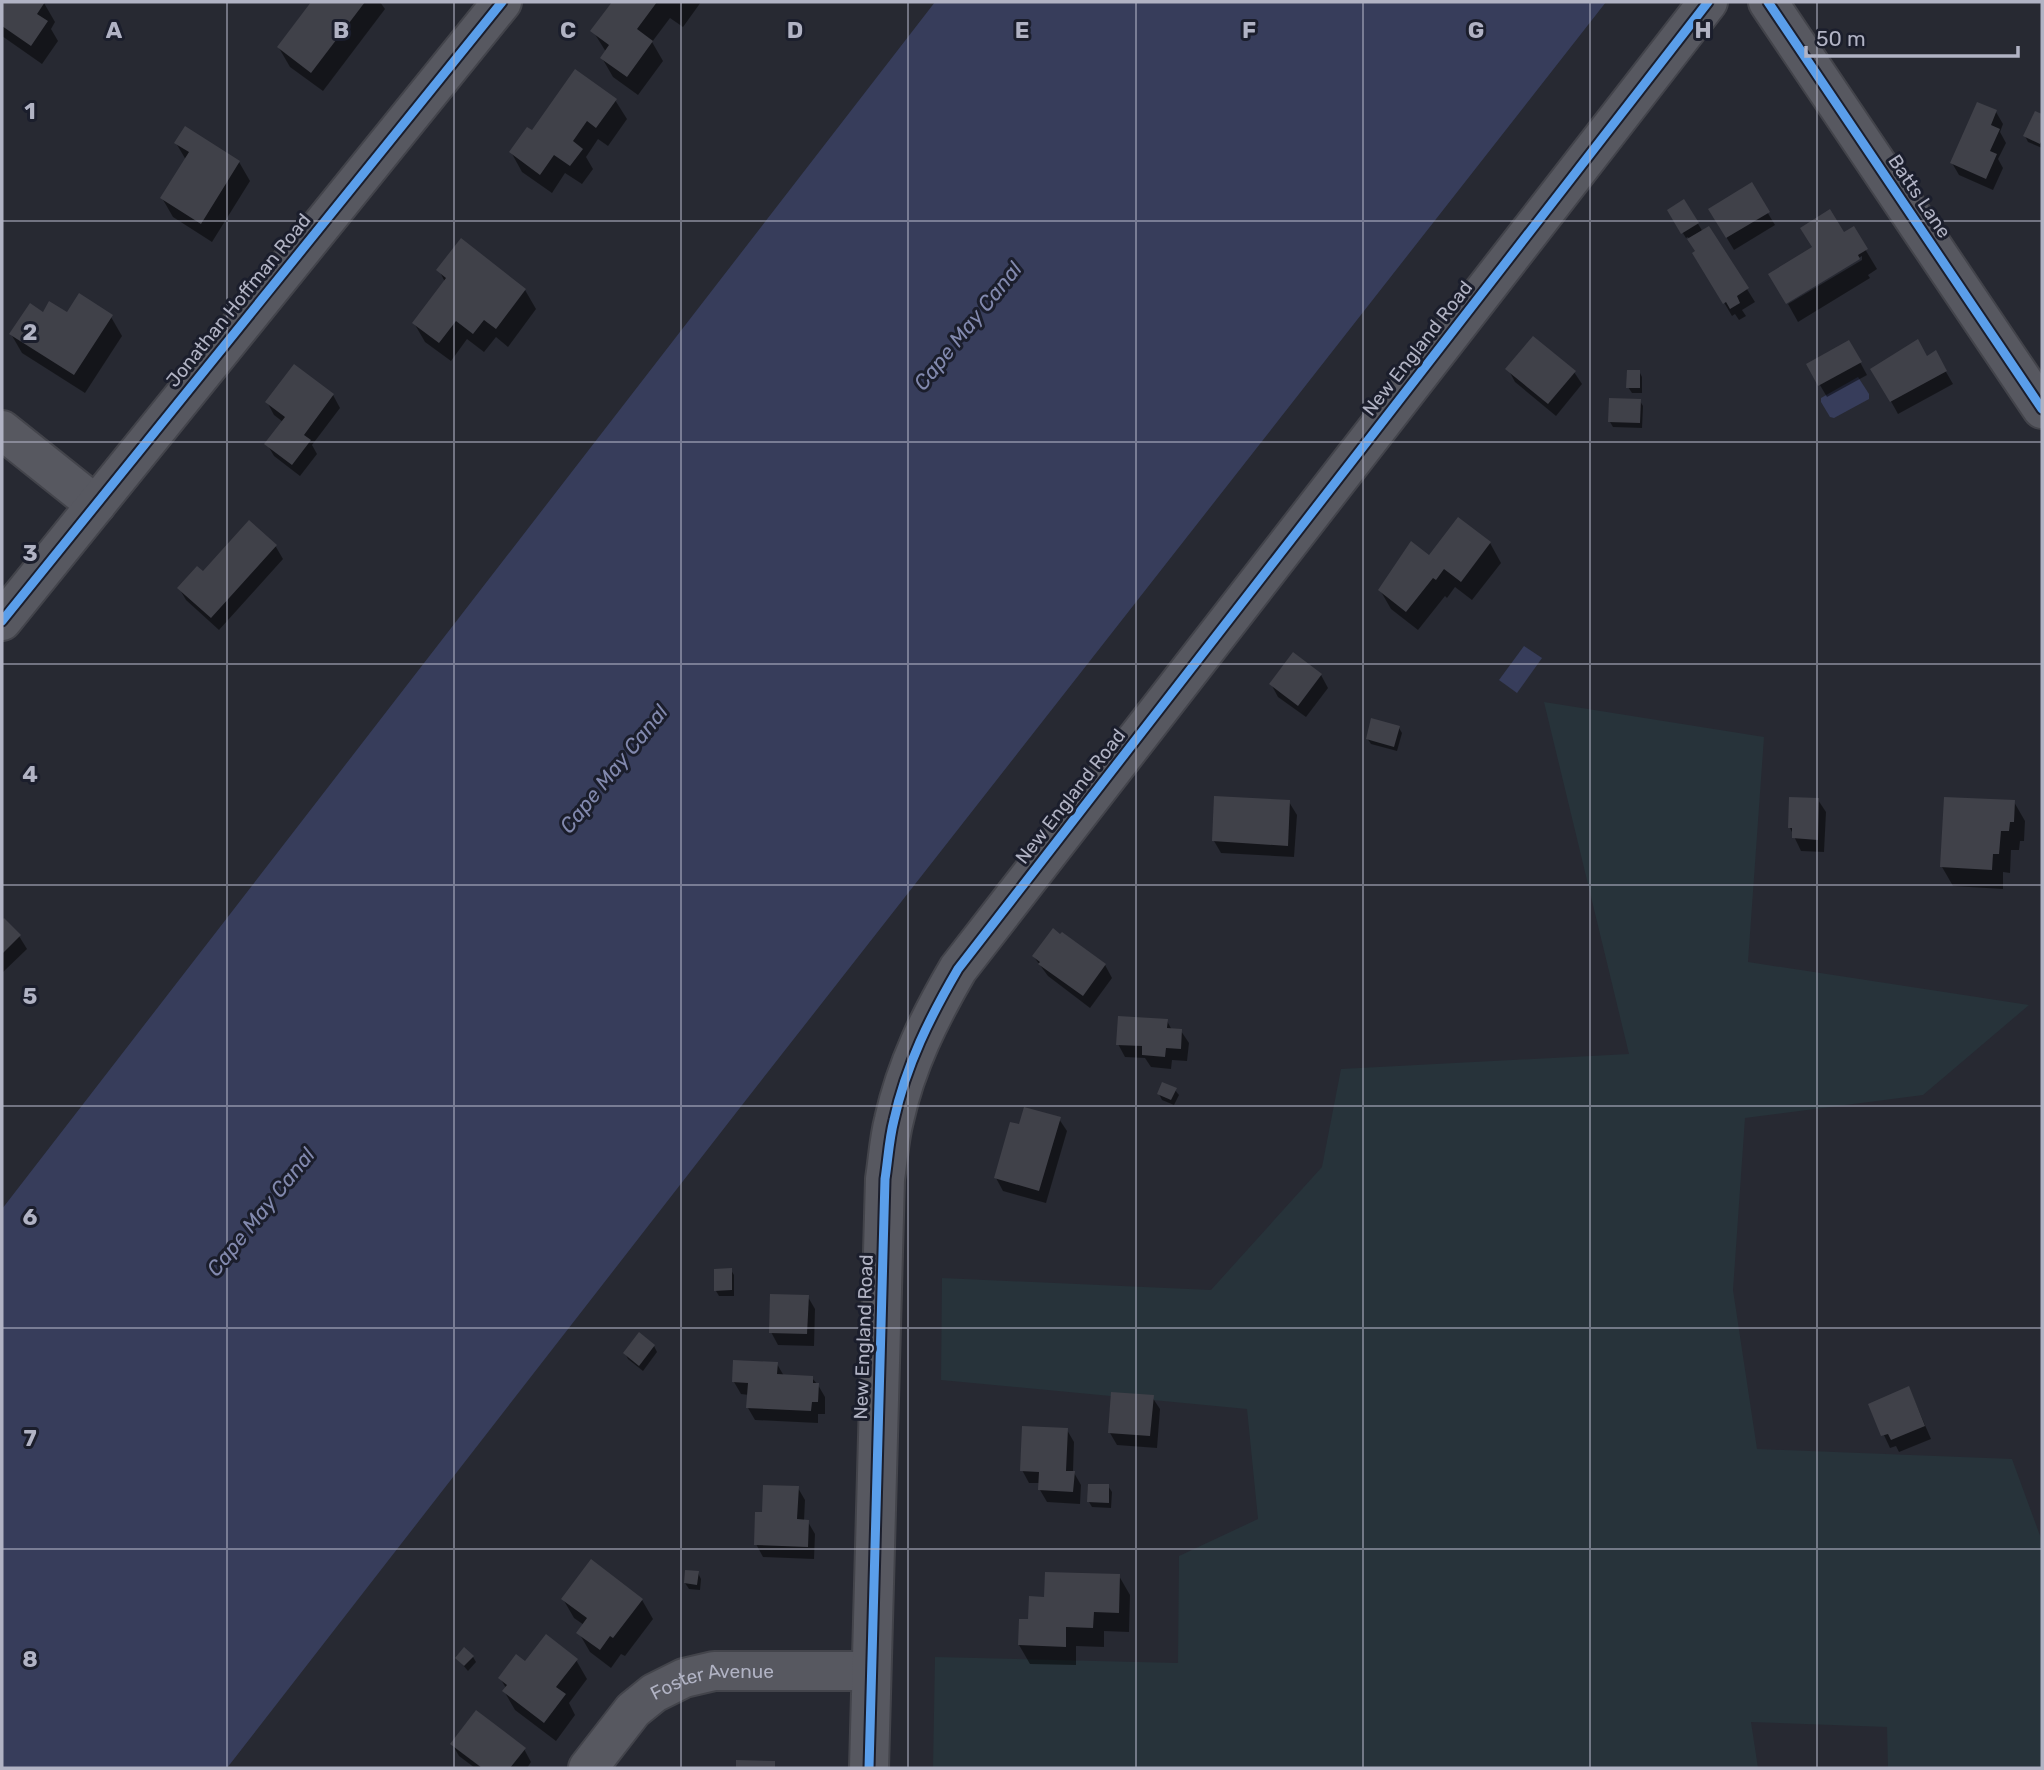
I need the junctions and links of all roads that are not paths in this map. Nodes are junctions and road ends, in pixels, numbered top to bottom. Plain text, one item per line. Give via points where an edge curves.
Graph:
1 (502, 2) edge
2 (1708, 2) edge
3 (1768, 2) edge
4 (2042, 409) edge
5 (2, 430) edge
6 (96, 505) junction
7 (2, 621) edge
8 (870, 1671) junction
9 (588, 1768) edge
10 (869, 1768) edge

1 - 6 street, Jonathan Hoffman Road
2 - 8 street, New England Road via 966,958 932,1014 910,1062 894,1120 885,1179
3 - 4 street, Batts Lane
5 - 6 street
6 - 7 street, Jonathan Hoffman Road
8 - 9 street, Foster Avenue via 714,1671 684,1678 633,1710
8 - 10 street, New England Road

